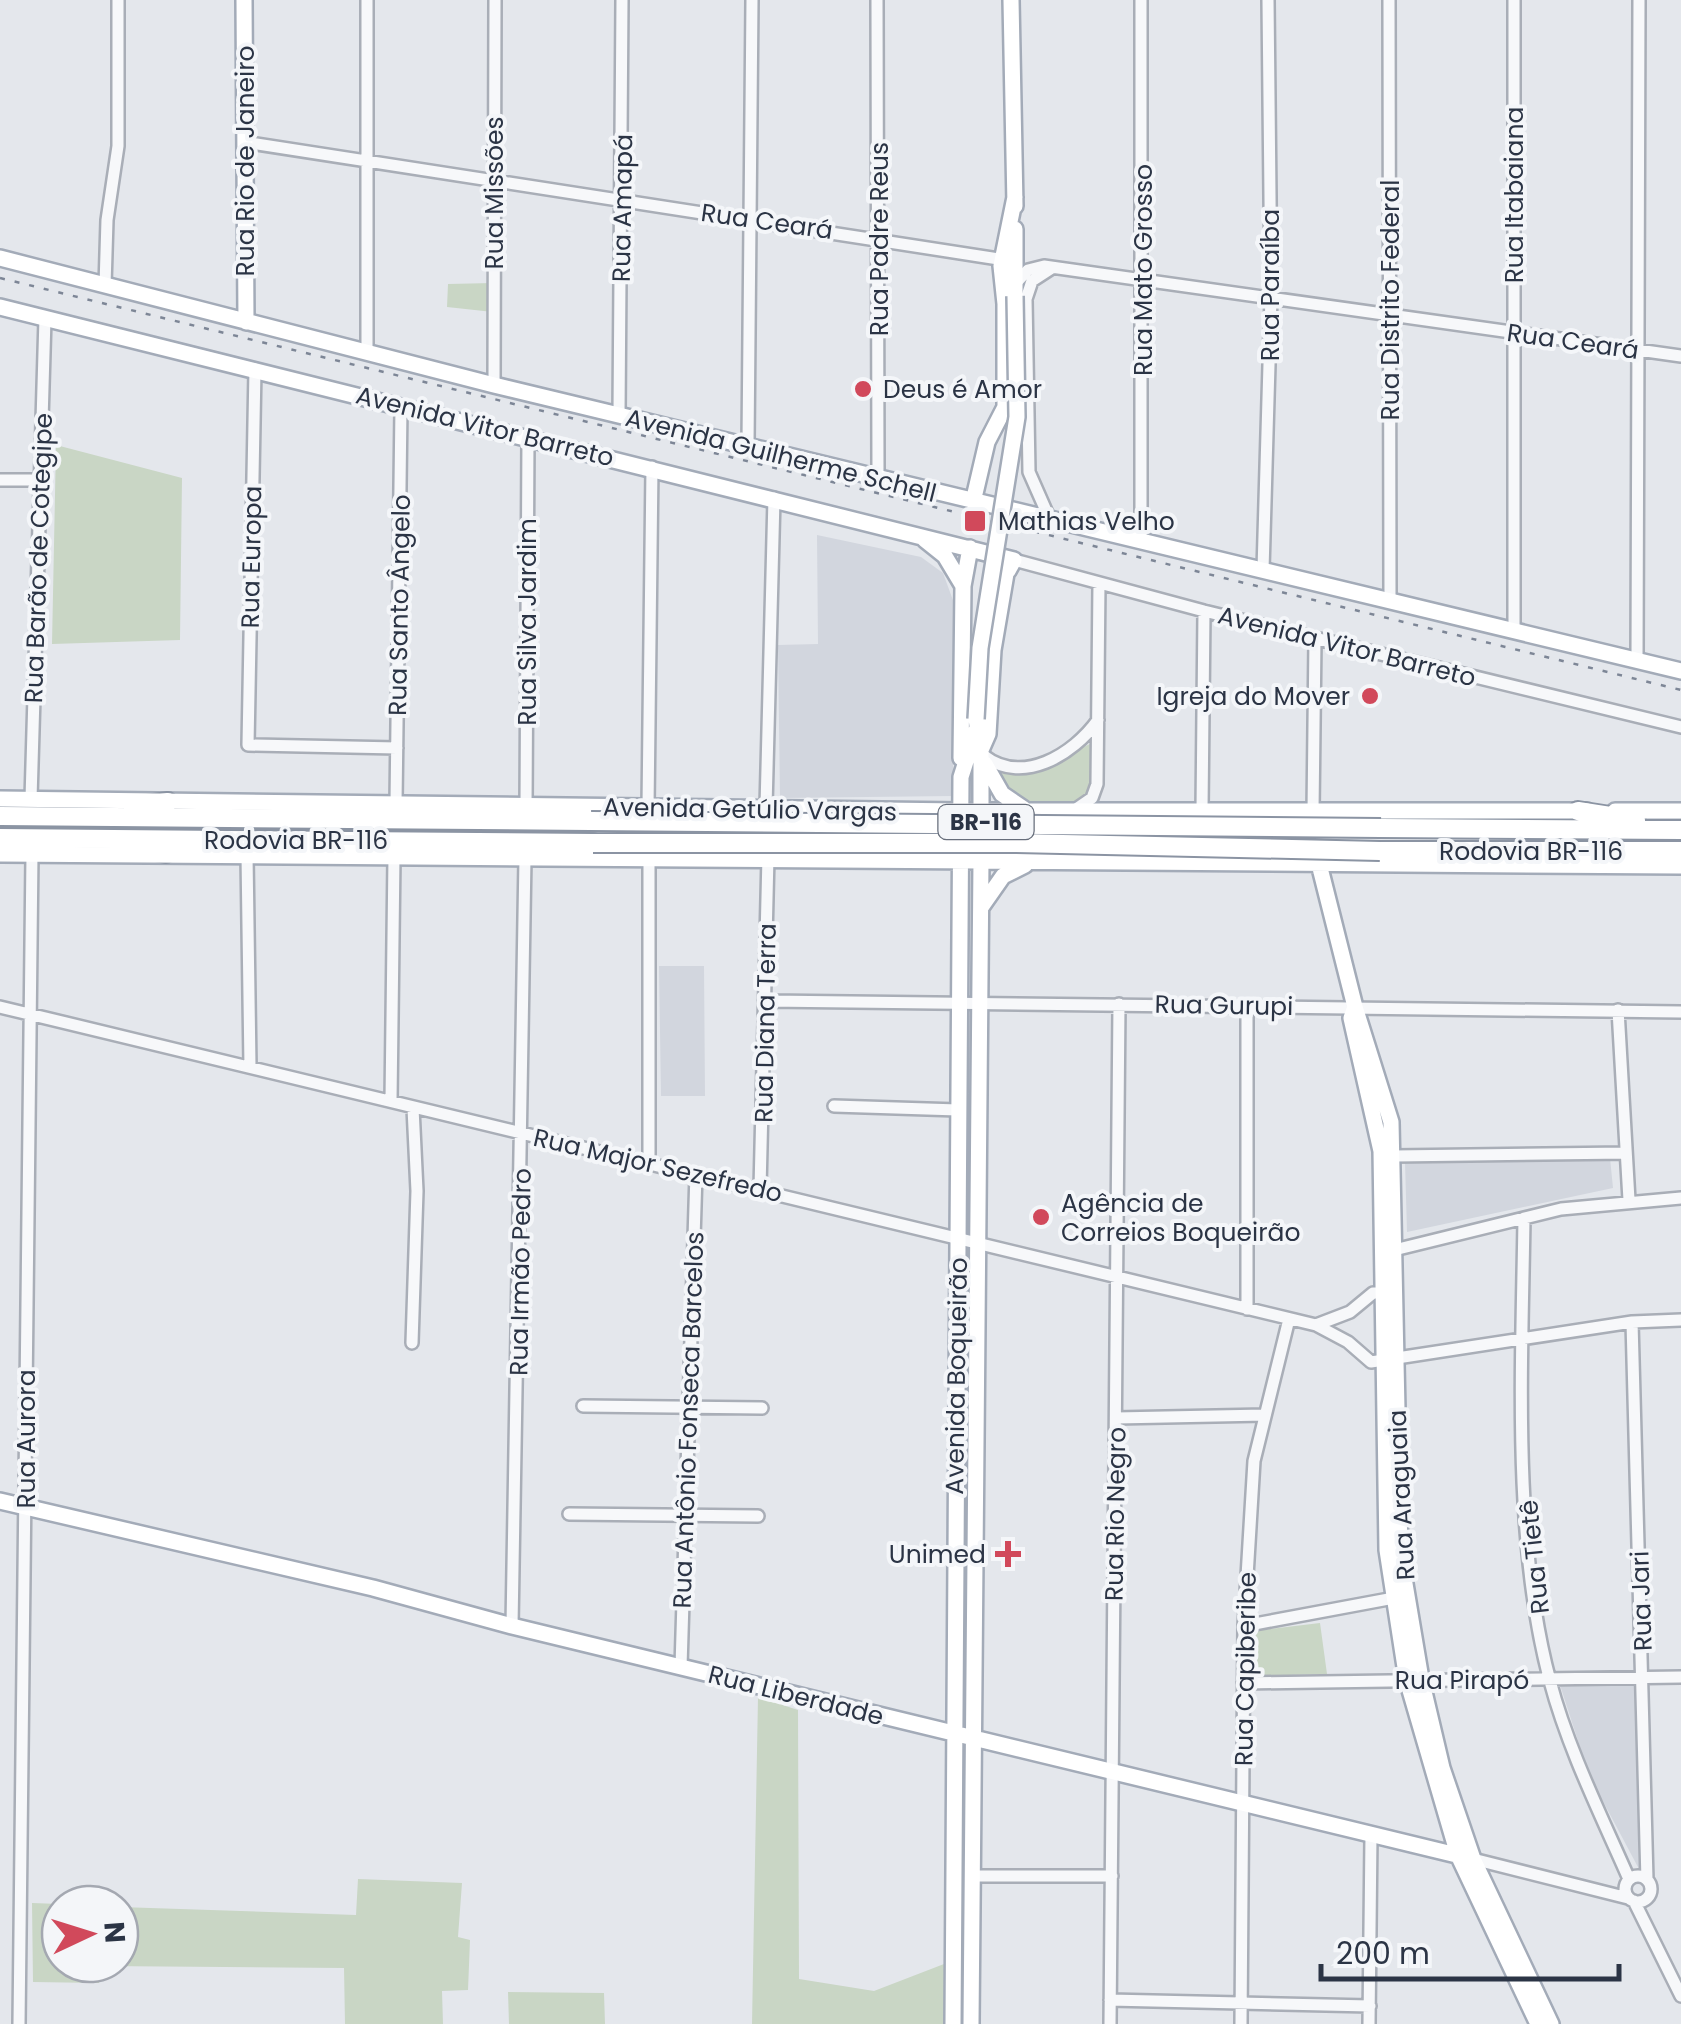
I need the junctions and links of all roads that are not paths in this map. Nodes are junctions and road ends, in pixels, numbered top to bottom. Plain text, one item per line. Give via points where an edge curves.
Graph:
1 (118, 0) edge
2 (244, 0) edge
3 (367, 0) edge
4 (495, 0) edge
5 (622, 0) edge
6 (752, 0) edge
7 (877, 0) edge
8 (1141, 0) edge
9 (1268, 0) edge
10 (1389, 0) edge
11 (1514, 0) edge
12 (1639, 0) edge
13 (1013, 4) edge
14 (244, 142) junction
15 (368, 162) junction
16 (494, 180) junction
17 (1015, 197) junction
18 (622, 202) junction
19 (752, 218) junction
20 (880, 238) junction
21 (0, 258) edge
22 (1001, 258) junction
23 (1054, 267) junction
24 (1144, 277) junction
25 (105, 286) junction
26 (1014, 290) junction
27 (1271, 296) junction
28 (0, 307) edge
29 (1390, 316) junction
30 (45, 318) junction
31 (246, 322) junction
32 (1514, 332) junction
33 (1640, 351) junction
34 (367, 353) junction
35 (1681, 356) edge
36 (255, 369) junction
37 (494, 385) junction
38 (402, 407) junction
39 (619, 415) junction
40 (528, 438) junction
41 (748, 444) junction
42 (652, 467) junction
43 (878, 478) junction
44 (0, 480) edge
45 (40, 480) junction
46 (774, 498) junction
47 (973, 502) junction
48 (1052, 522) junction
49 (918, 536) junction
50 (1142, 540) junction
51 (970, 548) junction
52 (1010, 563) junction
53 (1263, 570) junction
54 (1099, 583) junction
55 (962, 586) junction
56 (1390, 600) junction
57 (1204, 611) junction
58 (1514, 630) junction
59 (1315, 639) junction
60 (1636, 660) junction
61 (1681, 672) edge
62 (1098, 720) junction
63 (976, 724) junction
64 (1681, 727) edge
65 (397, 748) junction
66 (981, 753) junction
67 (961, 781) junction
68 (0, 799) edge
69 (31, 799) junction
70 (168, 802) junction
71 (396, 804) junction
72 (766, 806) junction
73 (526, 807) junction
74 (648, 807) junction
75 (894, 810) junction
76 (938, 810) junction
77 (982, 810) junction
78 (1027, 810) junction
79 (1070, 810) junction
80 (1202, 810) junction
81 (961, 811) junction
82 (1047, 811) junction
83 (1578, 811) junction
84 (1681, 811) edge
85 (1313, 812) junction
86 (83, 815) junction
87 (0, 816) edge
88 (1681, 829) edge
89 (0, 838) edge
90 (84, 838) junction
91 (166, 853) junction
92 (0, 854) edge
93 (32, 854) junction
94 (247, 855) junction
95 (394, 856) junction
96 (649, 856) junction
97 (768, 856) junction
98 (525, 858) junction
99 (893, 860) junction
100 (938, 860) junction
101 (982, 860) junction
102 (960, 861) junction
103 (1046, 861) junction
104 (1678, 861) edge
105 (1320, 864) junction
106 (960, 884) junction
107 (981, 910) junction
108 (768, 1001) junction
109 (959, 1002) junction
110 (978, 1002) junction
111 (1119, 1004) junction
112 (1247, 1005) junction
113 (0, 1007) edge
114 (1355, 1007) junction
115 (1618, 1010) junction
116 (1681, 1012) edge
117 (30, 1014) junction
118 (250, 1067) junction
119 (392, 1101) junction
120 (834, 1106) dead end
121 (413, 1108) junction
122 (958, 1110) junction
123 (523, 1132) junction
124 (1626, 1153) junction
125 (1395, 1156) junction
126 (649, 1162) junction
127 (696, 1174) junction
128 (760, 1189) junction
129 (1681, 1198) edge
130 (1629, 1200) junction
131 (1524, 1218) junction
132 (957, 1238) junction
133 (976, 1243) junction
134 (1390, 1251) junction
135 (1118, 1278) junction
136 (1384, 1293) junction
137 (1246, 1309) junction
138 (1289, 1319) junction
139 (1681, 1320) edge
140 (1632, 1322) junction
141 (1316, 1325) junction
142 (1523, 1339) junction
143 (412, 1343) dead end
144 (1383, 1359) junction
145 (582, 1406) dead end
146 (688, 1408) junction
147 (762, 1408) dead end
148 (1264, 1414) junction
149 (1116, 1418) junction
150 (0, 1501) edge
151 (25, 1507) junction
152 (568, 1514) dead end
153 (685, 1515) junction
154 (758, 1516) dead end
155 (1394, 1598) junction
156 (512, 1626) junction
157 (1244, 1626) junction
158 (681, 1667) junction
159 (1681, 1677) edge
160 (1643, 1678) junction
161 (1414, 1680) junction
162 (1550, 1680) junction
163 (1243, 1683) junction
164 (954, 1734) junction
165 (971, 1738) junction
166 (1112, 1772) junction
167 (1242, 1804) junction
168 (1371, 1835) junction
169 (1466, 1857) junction
170 (971, 1876) junction
171 (1112, 1876) junction
172 (1633, 1892) junction
173 (1681, 1996) edge
174 (1110, 2000) junction
175 (1241, 2004) junction
176 (1370, 2006) junction
177 (19, 2024) edge
178 (953, 2024) edge
179 (971, 2024) edge
180 (1110, 2024) edge
181 (1241, 2024) edge
182 (1369, 2024) edge
183 (1538, 2024) edge
184 (1550, 2024) edge

1 - 25 street via 118,146 106,220
2 - 14 main road, Rua Rio de Janeiro
3 - 15 street
4 - 16 street, Rua Missões
5 - 18 street, Rua Amapá
6 - 19 street
7 - 20 street, Rua Padre Reus
8 - 24 street, Rua Mato Grosso
9 - 27 street, Rua Paraíba
10 - 29 street, Rua Distrito Federal
11 - 32 street, Rua Itabaiana
12 - 33 street
13 - 17 main road
14 - 15 street, Rua Ceará
14 - 31 main road, Rua Rio de Janeiro
15 - 16 street, Rua Ceará
15 - 34 street
16 - 18 street, Rua Ceará
16 - 37 street, Rua Missões
17 - 22 main road
17 - 26 main road, Avenida Boqueirão
18 - 19 street, Rua Ceará
18 - 39 street, Rua Amapá
19 - 20 street, Rua Ceará
19 - 41 street
20 - 22 street, Rua Ceará
20 - 43 street, Rua Padre Reus
21 - 25 main road, Avenida Guilherme Schell
22 - 26 street
22 - 47 main road via 1004,407 987,442
23 - 24 street, Rua Ceará
23 - 26 street, Rua Ceará via 1032,268
23 - 48 street via 1035,278 1026,299 1029,472
24 - 27 street, Rua Ceará
24 - 50 street, Rua Mato Grosso
25 - 31 main road, Avenida Guilherme Schell
26 - 63 main road, Avenida Boqueirão, bridge via 1018,416 980,648
27 - 29 street, Rua Ceará
27 - 53 street, Rua Paraíba
28 - 30 main road, Avenida Vitor Barreto
29 - 32 street, Rua Ceará
29 - 56 street, Rua Distrito Federal
30 - 36 main road, Avenida Vitor Barreto
30 - 45 street, Rua Barão de Cotegipe
31 - 34 main road, Avenida Guilherme Schell
32 - 33 street, Rua Ceará
32 - 58 street, Rua Itabaiana
33 - 35 street, Rua Ceará
33 - 60 street
34 - 37 main road, Avenida Guilherme Schell
36 - 38 main road, Avenida Vitor Barreto
36 - 65 street, Rua Europa via 248,745
37 - 39 main road, Avenida Guilherme Schell
38 - 40 main road, Avenida Vitor Barreto
38 - 65 street, Rua Santo Ângelo
39 - 41 main road, Avenida Guilherme Schell
40 - 42 main road, Avenida Vitor Barreto
40 - 73 street, Rua Silva Jardim
41 - 43 main road, Avenida Guilherme Schell
42 - 46 main road, Avenida Vitor Barreto
42 - 74 street
43 - 47 main road, Avenida Guilherme Schell
44 - 45 street
45 - 69 street, Rua Barão de Cotegipe
46 - 49 main road, Avenida Vitor Barreto
46 - 72 street
47 - 48 main road, Avenida Guilherme Schell
48 - 50 main road, Avenida Guilherme Schell
49 - 51 main road, Avenida Vitor Barreto
49 - 55 main road via 945,556
50 - 53 main road, Avenida Guilherme Schell
51 - 52 main road, Avenida Vitor Barreto
51 - 55 main road
52 - 54 street, Avenida Vitor Barreto
52 - 66 main road
53 - 56 main road, Avenida Guilherme Schell
54 - 57 street, Avenida Vitor Barreto
54 - 62 street
55 - 67 main road
56 - 58 main road, Avenida Guilherme Schell
57 - 59 street, Avenida Vitor Barreto
57 - 80 street
58 - 60 main road, Avenida Guilherme Schell
59 - 64 street, Avenida Vitor Barreto
59 - 85 street
60 - 61 main road, Avenida Guilherme Schell
62 - 66 street via 1074,748 1024,768 1002,766
62 - 79 street via 1095,793
63 - 66 main road, Avenida Boqueirão
63 - 67 main road, Avenida Boqueirão
65 - 71 street, Rua Santo Ângelo
66 - 77 main road, Avenida Boqueirão
66 - 78 main road via 1002,794
67 - 76 main road via 952,805
67 - 81 main road, Avenida Boqueirão
68 - 69 main road, Avenida Getúlio Vargas
69 - 70 main road, Avenida Getúlio Vargas
70 - 71 main road, Avenida Getúlio Vargas
70 - 86 highway, BR-116
71 - 73 main road, Avenida Getúlio Vargas
72 - 74 main road, Avenida Getúlio Vargas
72 - 75 main road, Avenida Getúlio Vargas
73 - 74 main road, Avenida Getúlio Vargas
75 - 76 main road, Avenida Getúlio Vargas
75 - 99 main road via 913,839
76 - 81 main road, Avenida Getúlio Vargas
77 - 78 main road, Avenida Getúlio Vargas
77 - 81 main road, Avenida Getúlio Vargas
77 - 101 main road, Avenida Boqueirão
78 - 82 main road, Avenida Getúlio Vargas
79 - 80 main road, Avenida Getúlio Vargas
79 - 82 main road, Avenida Getúlio Vargas
80 - 85 main road, Avenida Getúlio Vargas
81 - 102 main road, Avenida Boqueirão
82 - 103 main road via 1031,823 1027,837
83 - 84 main road, Avenida Getúlio Vargas
83 - 85 main road, Avenida Getúlio Vargas
83 - 88 highway, BR-116
86 - 87 highway, Rodovia BR-116 / BR-116
86 - 88 highway, Rodovia BR-116 / BR-116, bridge
89 - 90 highway, Rodovia BR-116 / BR-116
90 - 91 highway, BR-116
90 - 104 highway, Rodovia BR-116 / BR-116, bridge via 1016,843
91 - 93 main road, Avenida Getúlio Vargas
91 - 94 main road, Avenida Getúlio Vargas
92 - 93 main road, Avenida Getúlio Vargas
93 - 117 street, Rua Aurora
94 - 95 main road, Avenida Getúlio Vargas
94 - 118 street
95 - 98 main road, Avenida Getúlio Vargas
95 - 119 street
96 - 97 main road, Avenida Getúlio Vargas
96 - 98 main road, Avenida Getúlio Vargas
96 - 126 street
97 - 99 main road, Avenida Getúlio Vargas
97 - 108 street, Rua Diana Terra
98 - 123 street, Rua Irmão Pedro
99 - 100 main road, Avenida Getúlio Vargas
100 - 102 main road, Avenida Getúlio Vargas
100 - 106 main road
101 - 102 main road, Avenida Getúlio Vargas
101 - 103 main road, Avenida Getúlio Vargas
101 - 107 main road, Avenida Boqueirão
102 - 106 main road, Avenida Boqueirão
103 - 105 main road, Avenida Getúlio Vargas
103 - 107 main road via 1008,872
104 - 105 main road, Avenida Getúlio Vargas
105 - 114 main road, Rua Araguaia
106 - 109 main road, Avenida Boqueirão
107 - 110 main road, Avenida Boqueirão
108 - 109 street, Rua Gurupi
108 - 128 street, Rua Diana Terra
109 - 110 street, Rua Gurupi
109 - 122 main road, Avenida Boqueirão
110 - 111 street, Rua Gurupi
110 - 133 main road, Avenida Boqueirão
111 - 112 street, Rua Gurupi
111 - 135 street, Rua Rio Negro
112 - 114 street, Rua Gurupi
112 - 137 street
113 - 117 street, Rua Major Sezefredo
114 - 115 street, Rua Gurupi
114 - 125 main road, Rua Araguaia
114 - 134 main road, Rua Araguaia via 1351,1018 1380,1151
115 - 116 street, Rua Gurupi
115 - 124 street
117 - 118 street, Rua Major Sezefredo
117 - 151 street, Rua Aurora
118 - 119 street, Rua Major Sezefredo
119 - 121 street, Rua Major Sezefredo
120 - 122 street
121 - 123 street, Rua Major Sezefredo
121 - 143 street
122 - 132 main road, Avenida Boqueirão
123 - 126 street, Rua Major Sezefredo
123 - 156 street, Rua Irmão Pedro
124 - 125 street
124 - 130 street
125 - 134 main road, Rua Araguaia
126 - 127 street, Rua Major Sezefredo
127 - 128 street, Rua Major Sezefredo
127 - 146 street, Rua Antônio Fonseca Barcelos
128 - 132 street, Rua Major Sezefredo
129 - 130 street
130 - 131 street
131 - 134 street
131 - 142 street, Rua Tietê
132 - 133 street, Rua Major Sezefredo
132 - 164 main road, Avenida Boqueirão
133 - 135 street, Rua Major Sezefredo
133 - 165 main road, Avenida Boqueirão
134 - 136 main road, Rua Araguaia
134 - 136 main road, Rua Araguaia
135 - 137 street, Rua Major Sezefredo
135 - 149 street, Rua Rio Negro
136 - 141 street
136 - 144 main road, Rua Araguaia
137 - 138 street, Rua Major Sezefredo
138 - 141 street, Rua Major Sezefredo
138 - 148 street, Rua Capiberibe
139 - 140 street
140 - 142 street
140 - 160 street, Rua Jari
141 - 144 street, Rua Major Sezefredo
142 - 144 street
142 - 162 street, Rua Tietê via 1531,1563
144 - 155 main road, Rua Araguaia
144 - 161 main road, Rua Araguaia
145 - 146 street
146 - 147 street
146 - 153 street, Rua Antônio Fonseca Barcelos
148 - 149 street
148 - 157 street, Rua Capiberibe via 1254,1462
149 - 166 street, Rua Rio Negro
150 - 151 main road, Rua Liberdade
151 - 156 main road, Rua Liberdade
151 - 177 street, Rua Aurora
152 - 153 street
153 - 154 street
153 - 158 street, Rua Antônio Fonseca Barcelos
155 - 157 street
155 - 161 main road, Rua Araguaia
156 - 158 main road, Rua Liberdade
157 - 163 street, Rua Capiberibe
158 - 164 main road, Rua Liberdade
159 - 160 street, Rua Pirapó
160 - 162 street, Rua Pirapó
160 - 172 street, Rua Jari via 1648,1880
161 - 162 street, Rua Pirapó
161 - 163 street, Rua Pirapó
161 - 169 main road, Rua Araguaia
162 - 172 street, Rua Tietê
163 - 167 street, Rua Capiberibe
164 - 165 main road, Rua Liberdade
164 - 178 main road, Avenida Boqueirão
165 - 166 main road, Rua Liberdade
165 - 170 main road, Avenida Boqueirão
166 - 167 main road, Rua Liberdade
166 - 171 street, Rua Rio Negro
167 - 168 main road, Rua Liberdade
167 - 175 street, Rua Capiberibe
168 - 169 main road, Rua Liberdade
168 - 176 street
169 - 172 street, Rua Liberdade via 1592,1890
169 - 183 main road, Rua Araguaia
169 - 184 main road, Rua Araguaia
170 - 171 street
170 - 179 main road, Avenida Boqueirão
171 - 174 street, Rua Rio Negro
172 - 173 street, Rua Tietê
174 - 175 street
174 - 180 street, Rua Rio Negro
175 - 176 street
175 - 181 street, Rua Capiberibe
176 - 182 street

